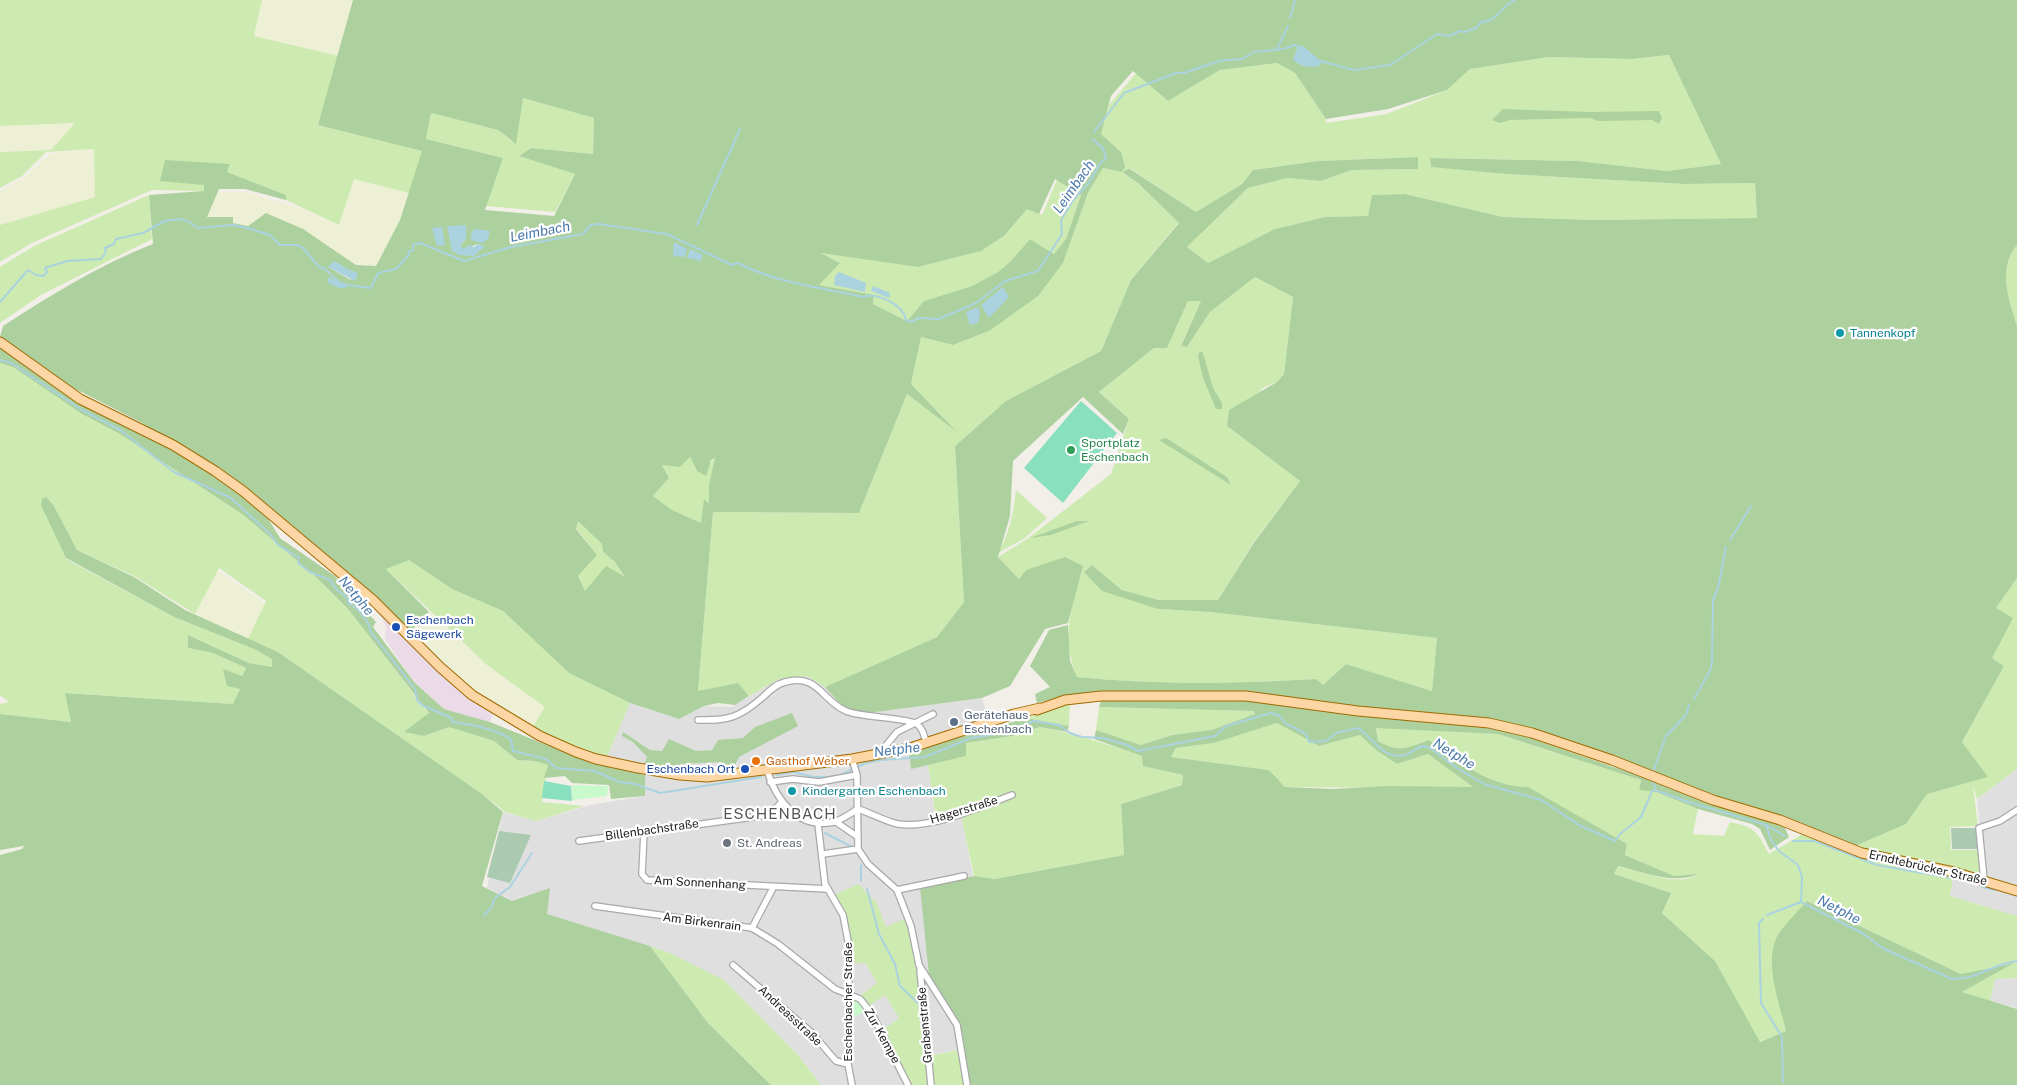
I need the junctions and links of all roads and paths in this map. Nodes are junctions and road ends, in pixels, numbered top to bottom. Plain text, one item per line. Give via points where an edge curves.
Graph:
1 (0, 342) edge
2 (933, 714) dead end
3 (698, 720) dead end
4 (914, 722) junction
5 (926, 744) junction
6 (879, 754) junction
7 (852, 761) junction
8 (766, 770) junction
9 (856, 773) junction
10 (770, 782) junction
11 (1012, 795) dead end
12 (781, 803) junction
13 (858, 809) junction
14 (2017, 810) edge
15 (836, 822) junction
16 (818, 824) junction
17 (644, 832) junction
18 (858, 836) junction
19 (579, 841) dead end
20 (858, 849) junction
21 (824, 854) junction
22 (964, 876) dead end
23 (1984, 880) junction
24 (773, 888) junction
25 (828, 890) junction
26 (898, 890) junction
27 (2017, 891) edge
28 (595, 906) dead end
29 (752, 928) junction
30 (733, 965) dead end
31 (919, 965) junction
32 (848, 994) junction
33 (848, 1064) junction
34 (852, 1085) edge
35 (908, 1085) edge
36 (931, 1085) edge
37 (967, 1085) edge

1 - 8 main road, Erndtebrücker Straße via 80,399 173,445 244,491 374,600 472,695 540,736 596,759 680,776 707,777
2 - 4 street
3 - 4 street via 734,718 753,707 780,683 797,680 817,686 838,707 850,712
4 - 5 street via 923,731
4 - 6 street via 890,738
5 - 6 main road, Erndtebrücker Straße
5 - 23 main road, Erndtebrücker Straße via 1065,700 1101,696 1246,696 1358,711 1475,721 1551,739 1714,800 1780,820 1871,856
6 - 7 main road, Erndtebrücker Straße
7 - 8 main road, Erndtebrücker Straße
7 - 9 street
8 - 10 street
9 - 10 street via 820,782 793,779
9 - 13 street
10 - 12 street
11 - 13 street, Hagerstraße via 940,820 911,824 894,823
12 - 16 street via 802,818
12 - 17 street, Billenbachstraße via 772,812 760,816
13 - 15 street
13 - 18 street
14 - 23 street via 2000,821 1979,828
15 - 16 street
15 - 18 street
16 - 21 street, Eschenbacher Straße
17 - 19 street, Billenbachstraße
17 - 24 street, Am Sonnenhang via 642,874 647,880
18 - 20 street
20 - 21 street
20 - 26 street via 868,864
21 - 25 street, Eschenbacher Straße via 824,878
22 - 26 street
23 - 27 main road, Erndtebrücker Straße
24 - 25 street, Am Sonnenhang
24 - 29 street
25 - 32 street, Eschenbacher Straße via 847,933
26 - 31 street via 911,926
28 - 29 street, Am Birkenrain
29 - 32 street, Am Birkenrain via 778,944 835,989
30 - 33 street, Andreasstraße via 811,1032 836,1061
31 - 36 street, Grabenstraße
31 - 37 street via 957,1025
32 - 33 street, Eschenbacher Straße
32 - 35 street, Zur Kempe via 860,999 872,1014
33 - 34 street, Eschenbacher Straße

